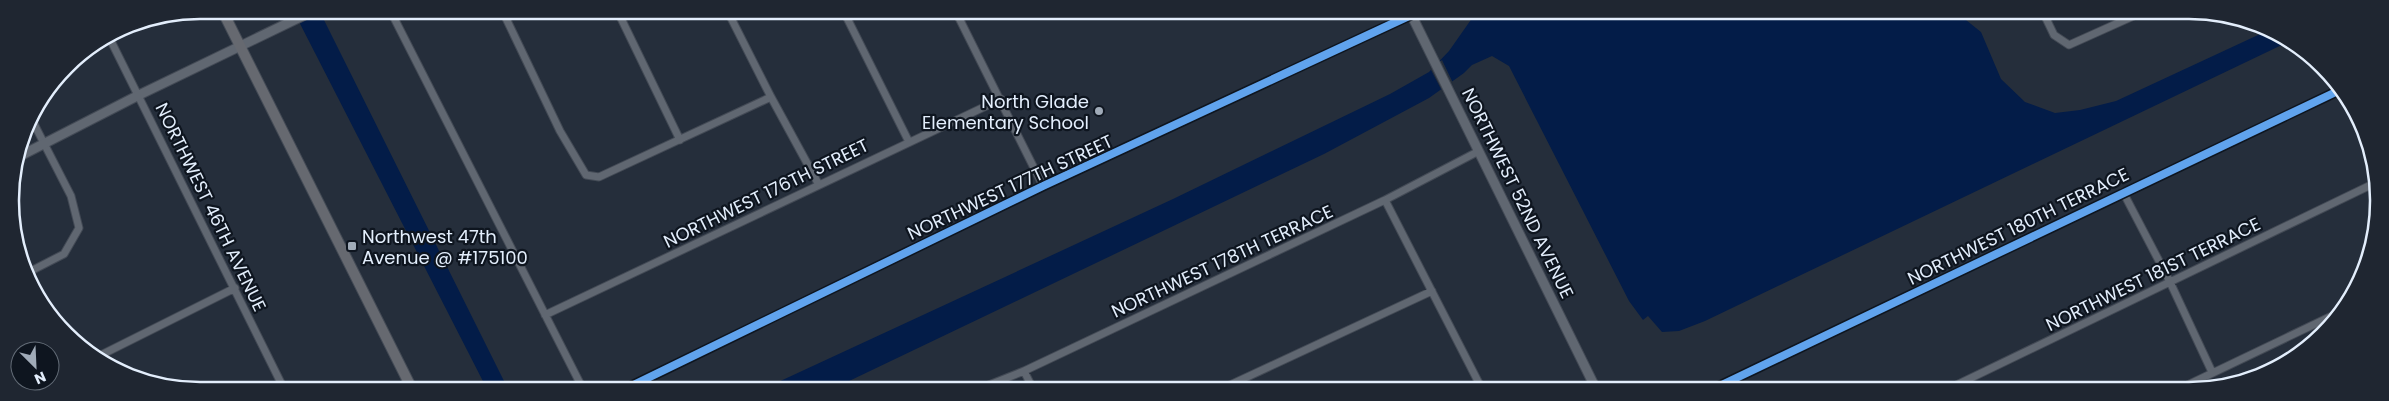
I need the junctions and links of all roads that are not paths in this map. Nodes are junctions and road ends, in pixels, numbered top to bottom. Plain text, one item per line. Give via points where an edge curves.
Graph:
1 (227, 19) edge
2 (296, 19) edge
3 (395, 19) edge
4 (506, 19) edge
5 (621, 19) edge
6 (732, 19) edge
7 (848, 19) edge
8 (960, 19) edge
9 (1397, 19) edge
10 (1413, 19) edge
11 (2046, 19) edge
12 (2128, 19) edge
13 (112, 42) edge
14 (241, 47) junction
15 (2335, 92) edge
16 (139, 95) junction
17 (771, 98) junction
18 (1001, 99) junction
19 (35, 125) edge
20 (680, 140) junction
21 (909, 142) junction
22 (46, 143) junction
23 (1479, 151) junction
24 (25, 154) edge
25 (819, 185) junction
26 (1042, 186) junction
27 (2370, 186) edge
28 (2123, 192) junction
29 (1385, 200) junction
30 (33, 270) edge
31 (2170, 282) junction
32 (235, 288) junction
33 (1432, 291) junction
34 (545, 315) junction
35 (2326, 318) edge
36 (103, 354) edge
37 (1024, 371) junction
38 (2212, 372) junction
39 (280, 382) edge
40 (408, 382) edge
41 (579, 382) edge
42 (638, 382) edge
43 (996, 382) edge
44 (1030, 382) edge
45 (1236, 382) edge
46 (1478, 382) edge
47 (1593, 382) edge
48 (1730, 382) edge
49 (1963, 382) edge
50 (2193, 382) edge

1 - 14 main road
2 - 14 street
3 - 34 street
4 - 20 street via 560,131 586,175 599,177
5 - 20 street
6 - 17 street
7 - 21 street
8 - 18 street
9 - 26 street, NORTHWEST 177TH STREET
10 - 23 street, NORTHWEST 52ND AVENUE
11 - 12 street via 2054,34 2069,46
13 - 16 street, NORTHWEST 46TH AVENUE
14 - 16 street
14 - 40 main road
15 - 28 street, NORTHWEST 180TH TERRACE
16 - 22 street
16 - 32 street, NORTHWEST 46TH AVENUE
17 - 20 street
17 - 25 street
18 - 21 street, NORTHWEST 176TH STREET
18 - 26 street
19 - 22 street
21 - 25 street, NORTHWEST 176TH STREET
22 - 24 street
22 - 30 street via 71,196 79,228 64,254
23 - 29 street, NORTHWEST 178TH TERRACE
23 - 47 street, NORTHWEST 52ND AVENUE
25 - 34 street, NORTHWEST 176TH STREET
26 - 42 street, NORTHWEST 177TH STREET
27 - 31 street, NORTHWEST 181ST TERRACE
28 - 31 street
28 - 48 street, NORTHWEST 180TH TERRACE
29 - 33 street
29 - 37 street, NORTHWEST 178TH TERRACE
31 - 38 street
31 - 49 street, NORTHWEST 181ST TERRACE
32 - 36 street
32 - 39 street, NORTHWEST 46TH AVENUE
33 - 45 street
33 - 46 street
34 - 41 street
35 - 38 street
37 - 43 street, NORTHWEST 178TH TERRACE
37 - 44 street
38 - 50 street

